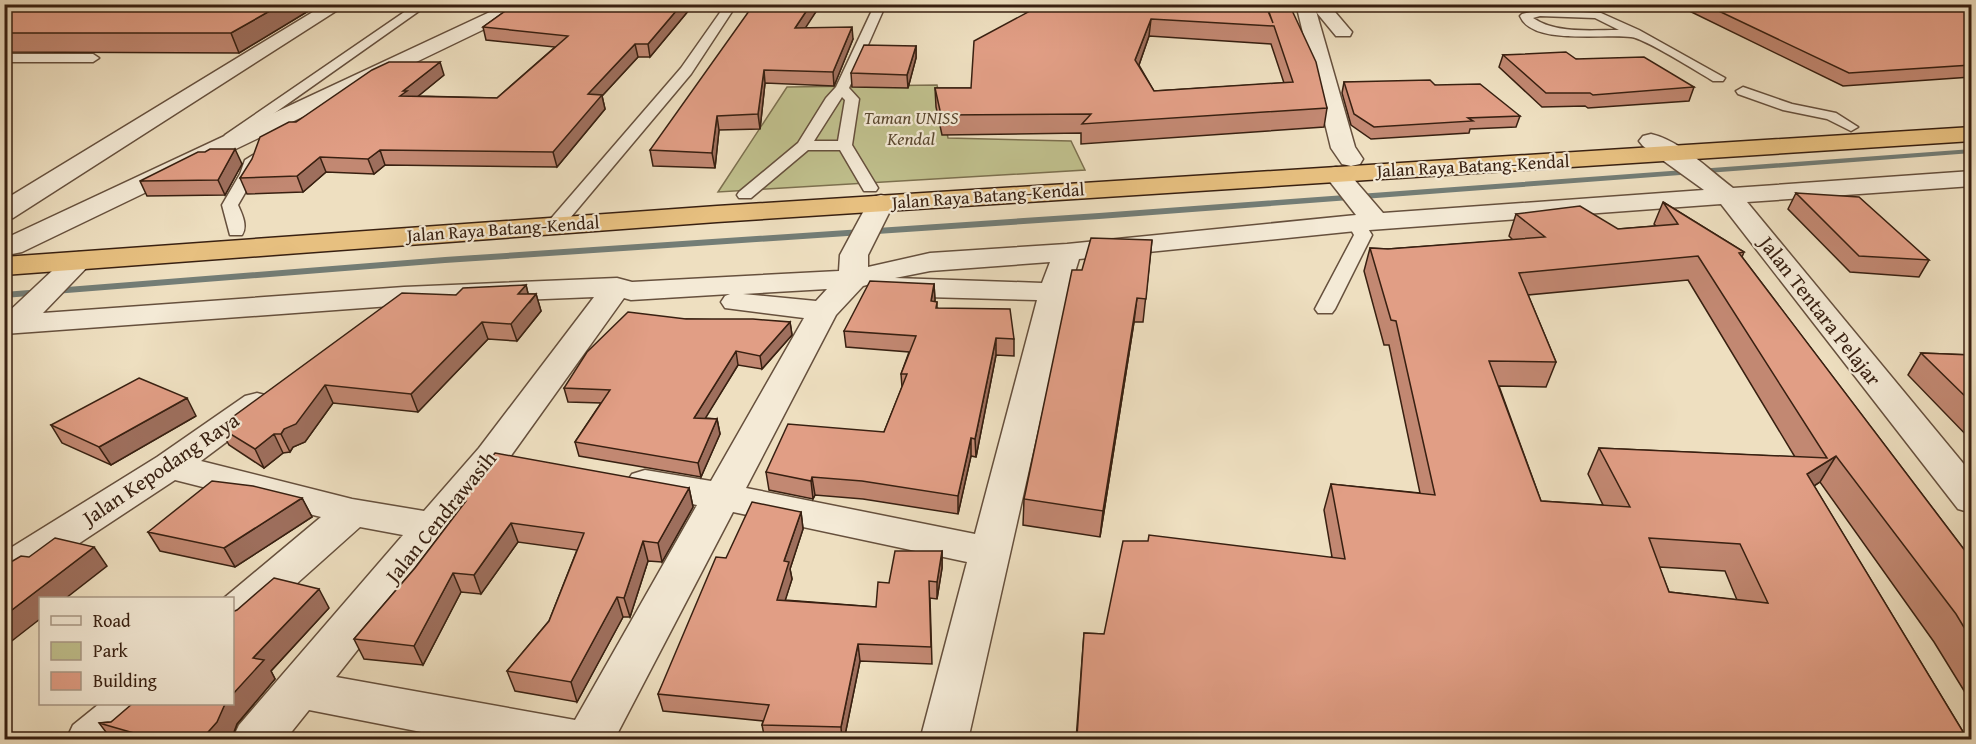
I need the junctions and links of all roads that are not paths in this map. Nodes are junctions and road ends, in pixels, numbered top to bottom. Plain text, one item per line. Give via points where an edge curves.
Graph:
1 (339, 4) edge
2 (424, 4) edge
3 (522, 4) edge
4 (732, 4) edge
5 (881, 4) edge
6 (1305, 4) edge
7 (1325, 4) edge
8 (1343, 32) dead end
9 (1635, 33) junction
10 (4, 58) edge
11 (93, 58) edge
12 (1718, 78) dead end
13 (842, 89) junction
14 (1743, 91) dead end
15 (1971, 119) edge
16 (307, 122) edge
17 (1851, 127) junction
18 (1971, 134) edge
19 (804, 146) junction
20 (845, 146) junction
21 (1670, 154) junction
22 (202, 157) junction
23 (1346, 174) junction
24 (1971, 178) edge
25 (1725, 194) junction
26 (745, 195) junction
27 (876, 195) junction
28 (572, 207) junction
29 (4, 212) edge
30 (1368, 220) junction
31 (554, 226) junction
32 (236, 231) junction
33 (1067, 252) junction
34 (7, 253) edge
35 (80, 261) junction
36 (851, 274) junction
37 (624, 289) junction
38 (1054, 292) junction
39 (404, 296) junction
40 (1325, 309) dead end
41 (823, 311) junction
42 (15, 321) edge
43 (358, 330) edge
44 (283, 384) edge
45 (171, 466) junction
46 (607, 476) edge
47 (721, 496) junction
48 (1971, 500) edge
49 (352, 512) junction
50 (434, 527) junction
51 (990, 552) junction
52 (4, 572) edge
53 (234, 614) edge
54 (299, 688) junction
55 (131, 705) edge
56 (90, 740) edge
57 (256, 740) edge
58 (572, 740) edge
59 (589, 740) edge
60 (945, 740) edge

1 - 29 street
2 - 22 lane
3 - 22 street
4 - 28 lane via 686,71
5 - 13 lane
6 - 23 street
7 - 8 street via 1326,13
9 - 9 lane via 1550,30 1534,26 1526,16 1591,13
9 - 12 lane
10 - 11 lane
13 - 19 lane
13 - 20 lane via 852,99
14 - 17 lane via 1788,107 1831,116
15 - 17 highway, Jalan Raya Batang-Kendal
16 - 32 lane via 261,145 230,205
17 - 21 highway, Jalan Raya Batang-Kendal
18 - 21 highway, Jalan Raya Batang-Kendal
19 - 20 lane
19 - 26 lane
20 - 27 lane
21 - 23 highway, Jalan Raya Batang-Kendal
21 - 25 street, Jalan Tentara Pelajar
22 - 34 street
23 - 27 highway, Jalan Raya Batang-Kendal
23 - 30 street
24 - 25 street
25 - 30 street
25 - 48 street, Jalan Tentara Pelajar
26 - 27 highway, Jalan Raya Batang-Kendal
26 - 28 highway, Jalan Raya Batang-Kendal
27 - 31 highway, Jalan Raya Batang-Kendal
27 - 36 street
28 - 31 lane
28 - 32 highway, Jalan Raya Batang-Kendal
30 - 33 street
30 - 40 lane
31 - 35 highway, Jalan Raya Batang-Kendal
32 - 34 highway, Jalan Raya Batang-Kendal
33 - 36 street via 930,262
33 - 38 street
34 - 35 highway, Jalan Raya Batang-Kendal
35 - 42 street
36 - 37 street
36 - 38 street
36 - 41 street
37 - 39 street
37 - 41 street
37 - 50 street, Jalan Cendrawasih via 509,459
38 - 51 street
39 - 42 street
39 - 43 street
41 - 47 street
44 - 45 street, Jalan Kepodang Raya
45 - 49 street
45 - 52 street, Jalan Kepodang Raya
46 - 47 street
47 - 51 street
47 - 59 street
49 - 50 street
49 - 53 street
50 - 54 street, Jalan Cendrawasih
51 - 60 street
54 - 57 street, Jalan Cendrawasih
54 - 58 street
55 - 56 street

